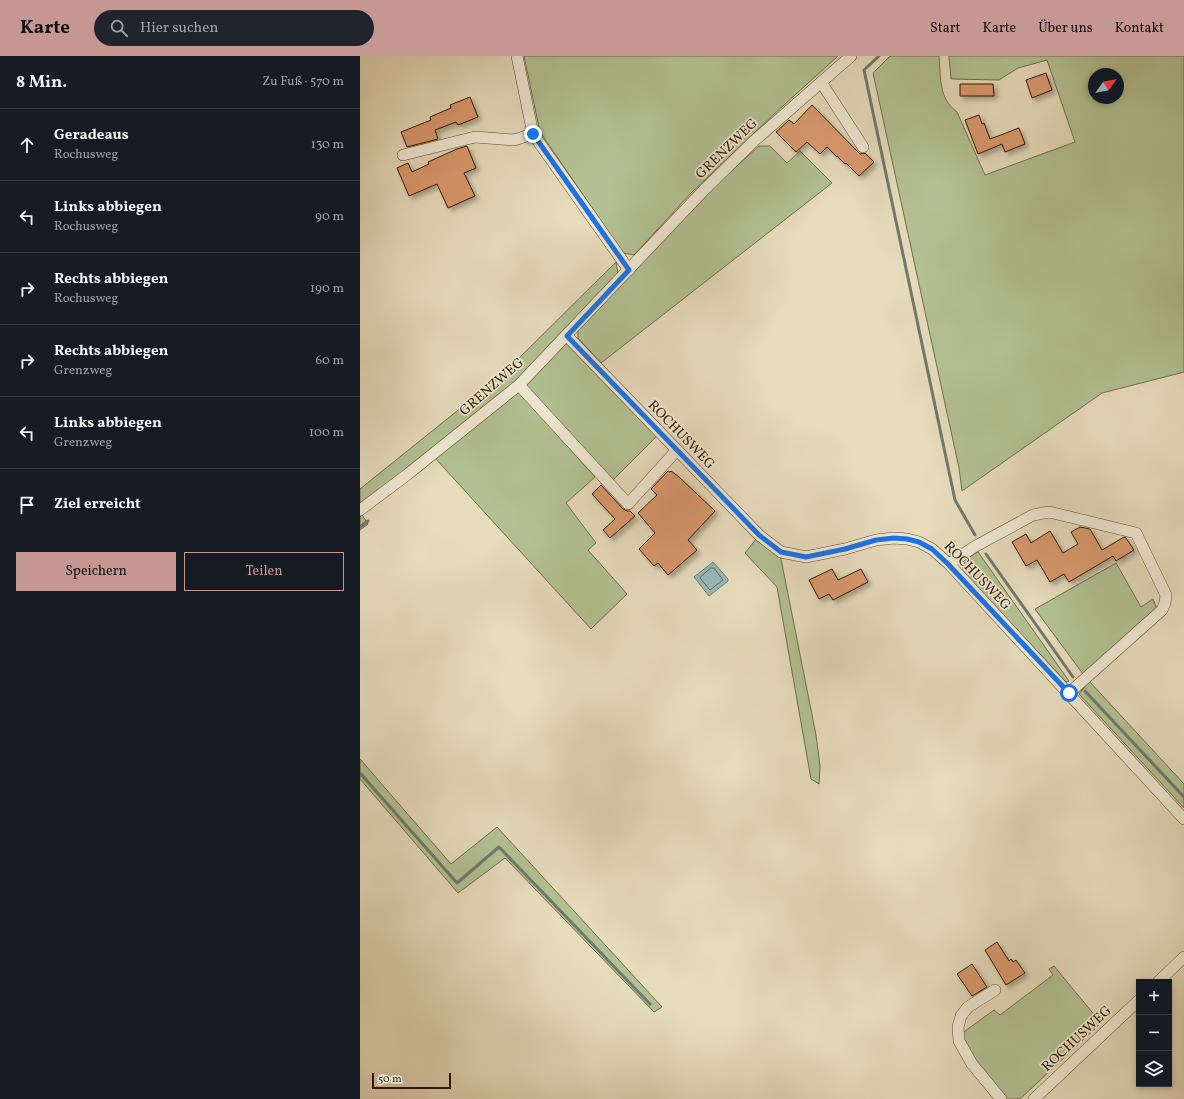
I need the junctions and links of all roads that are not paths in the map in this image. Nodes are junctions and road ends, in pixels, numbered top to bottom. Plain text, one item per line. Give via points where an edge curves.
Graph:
1 (517, 56) edge
2 (851, 56) edge
3 (821, 82) junction
4 (533, 134) junction
5 (863, 146) dead end
6 (403, 156) dead end
7 (629, 270) junction
8 (567, 336) junction
9 (519, 385) junction
10 (677, 450) junction
11 (360, 510) edge
12 (948, 564) junction
13 (1069, 693) junction
14 (1184, 818) edge
15 (1184, 957) edge
16 (1161, 979) edge
17 (995, 990) dead end
18 (1136, 1003) edge
19 (1002, 1099) edge
20 (1034, 1099) edge

1 - 4 street
2 - 3 street, GRENZWEG
3 - 5 street
3 - 7 street, GRENZWEG via 709,184
4 - 6 street via 514,140 475,137
4 - 7 street
7 - 8 street, GRENZWEG
8 - 9 street, GRENZWEG
8 - 10 street, ROCHUSWEG
9 - 10 street via 628,504
9 - 11 street, GRENZWEG
10 - 12 street, ROCHUSWEG via 759,535 781,552 806,557 876,540 901,538 919,542 932,549
12 - 13 street, ROCHUSWEG
12 - 13 street via 1032,515 1049,512 1136,534 1166,595 1166,603 1162,610
13 - 14 street, ROCHUSWEG
15 - 16 street
17 - 19 street via 968,1007 960,1016 958,1027 959,1041 972,1064
18 - 20 street, ROCHUSWEG

